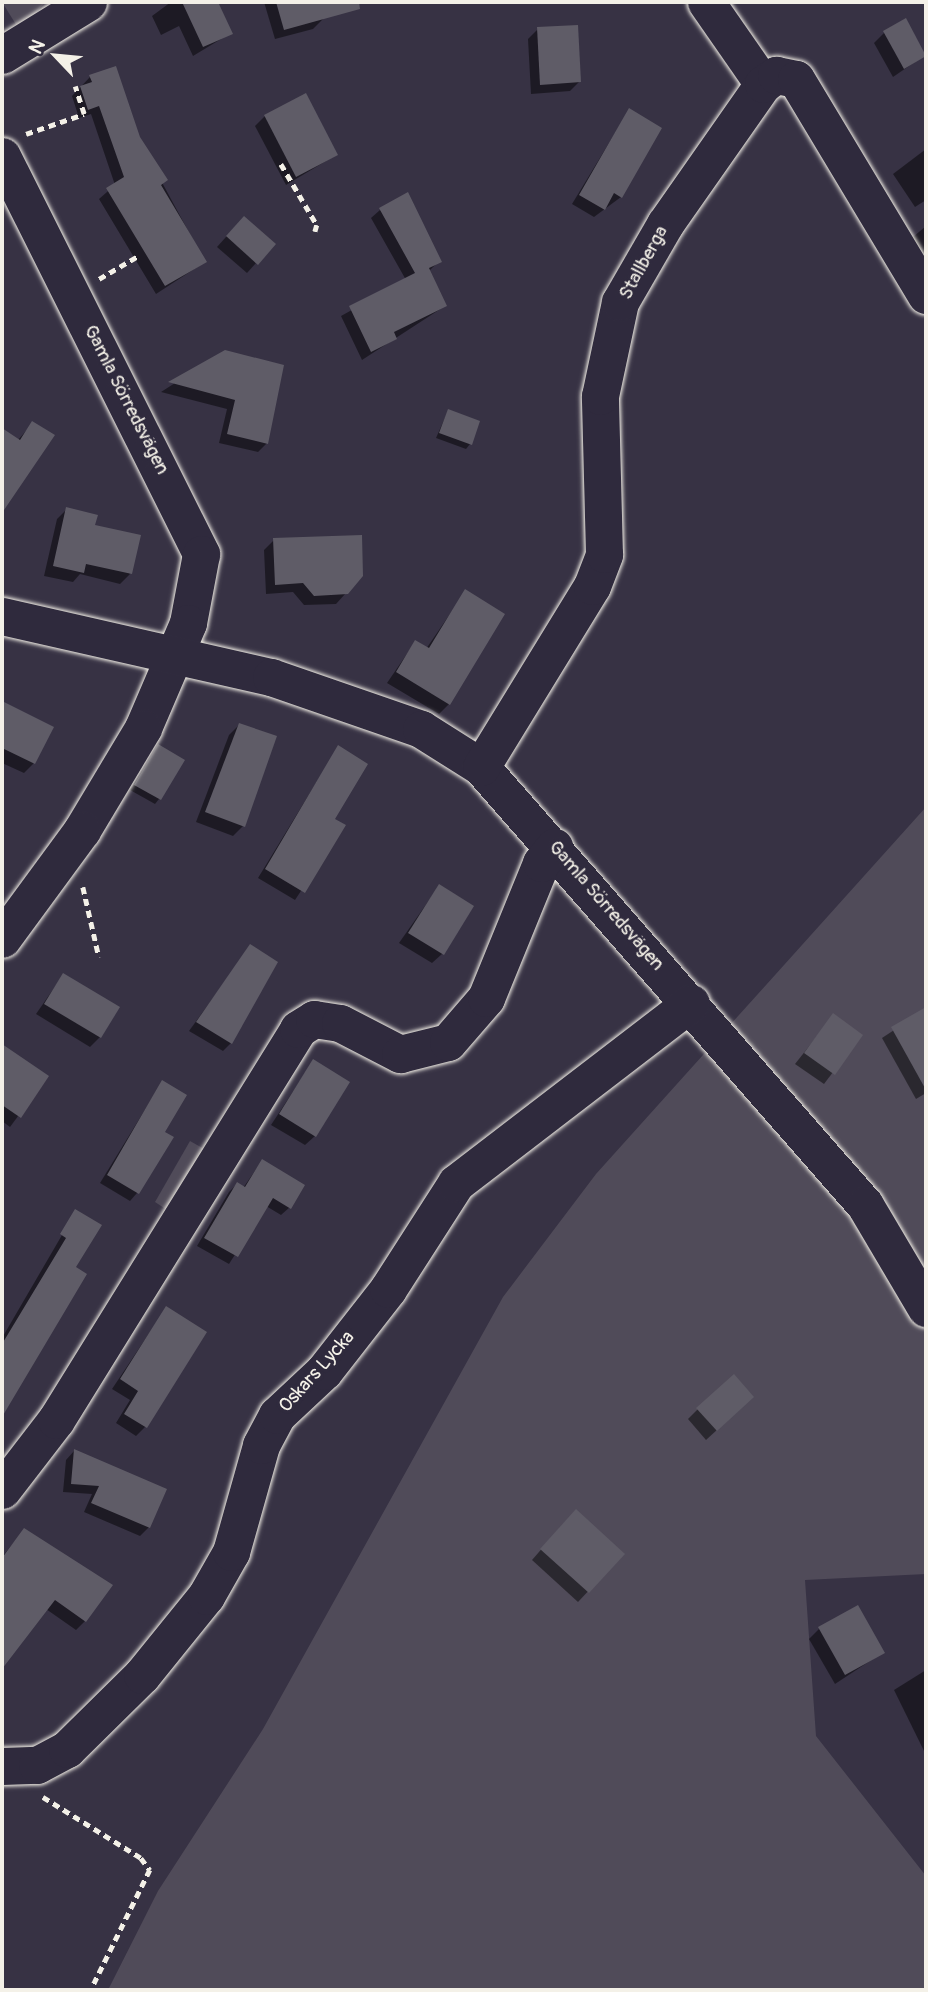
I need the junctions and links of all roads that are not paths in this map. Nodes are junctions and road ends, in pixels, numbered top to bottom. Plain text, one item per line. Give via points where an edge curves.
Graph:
1 (88, 2) edge
2 (706, 2) edge
3 (2, 55) edge
4 (763, 84) junction
5 (8, 147) edge
6 (926, 296) edge
7 (2, 616) edge
8 (176, 652) junction
9 (481, 767) junction
10 (554, 847) junction
11 (2, 939) edge
12 (691, 1003) junction
13 (926, 1308) edge
14 (2, 1490) edge
15 (2, 1766) edge

1 - 3 street
2 - 4 street
4 - 6 street via 776,75 796,79
4 - 9 street, Stallberga via 665,224 620,302 600,396 604,554 592,586
5 - 8 street, Gamla Sörredsvägen via 71,296 200,540 200,580
7 - 8 street, Gamla Sörredsvägen
8 - 9 street, Gamla Sörredsvägen via 380,712 446,742
8 - 11 street, Gamla Sörredsvägen via 126,761 73,844
9 - 10 street, Gamla Sörredsvägen
10 - 12 street, Gamla Sörredsvägen
10 - 14 street via 541,863 486,998 448,1042 400,1054 332,1021 314,1019 299,1029 56,1419
12 - 13 street, Gamla Sörredsvägen via 865,1205
12 - 15 street, Oskars Lycka via 456,1183 388,1289 324,1371 277,1415 261,1445 231,1552 206,1596 142,1675 67,1749 37,1765

